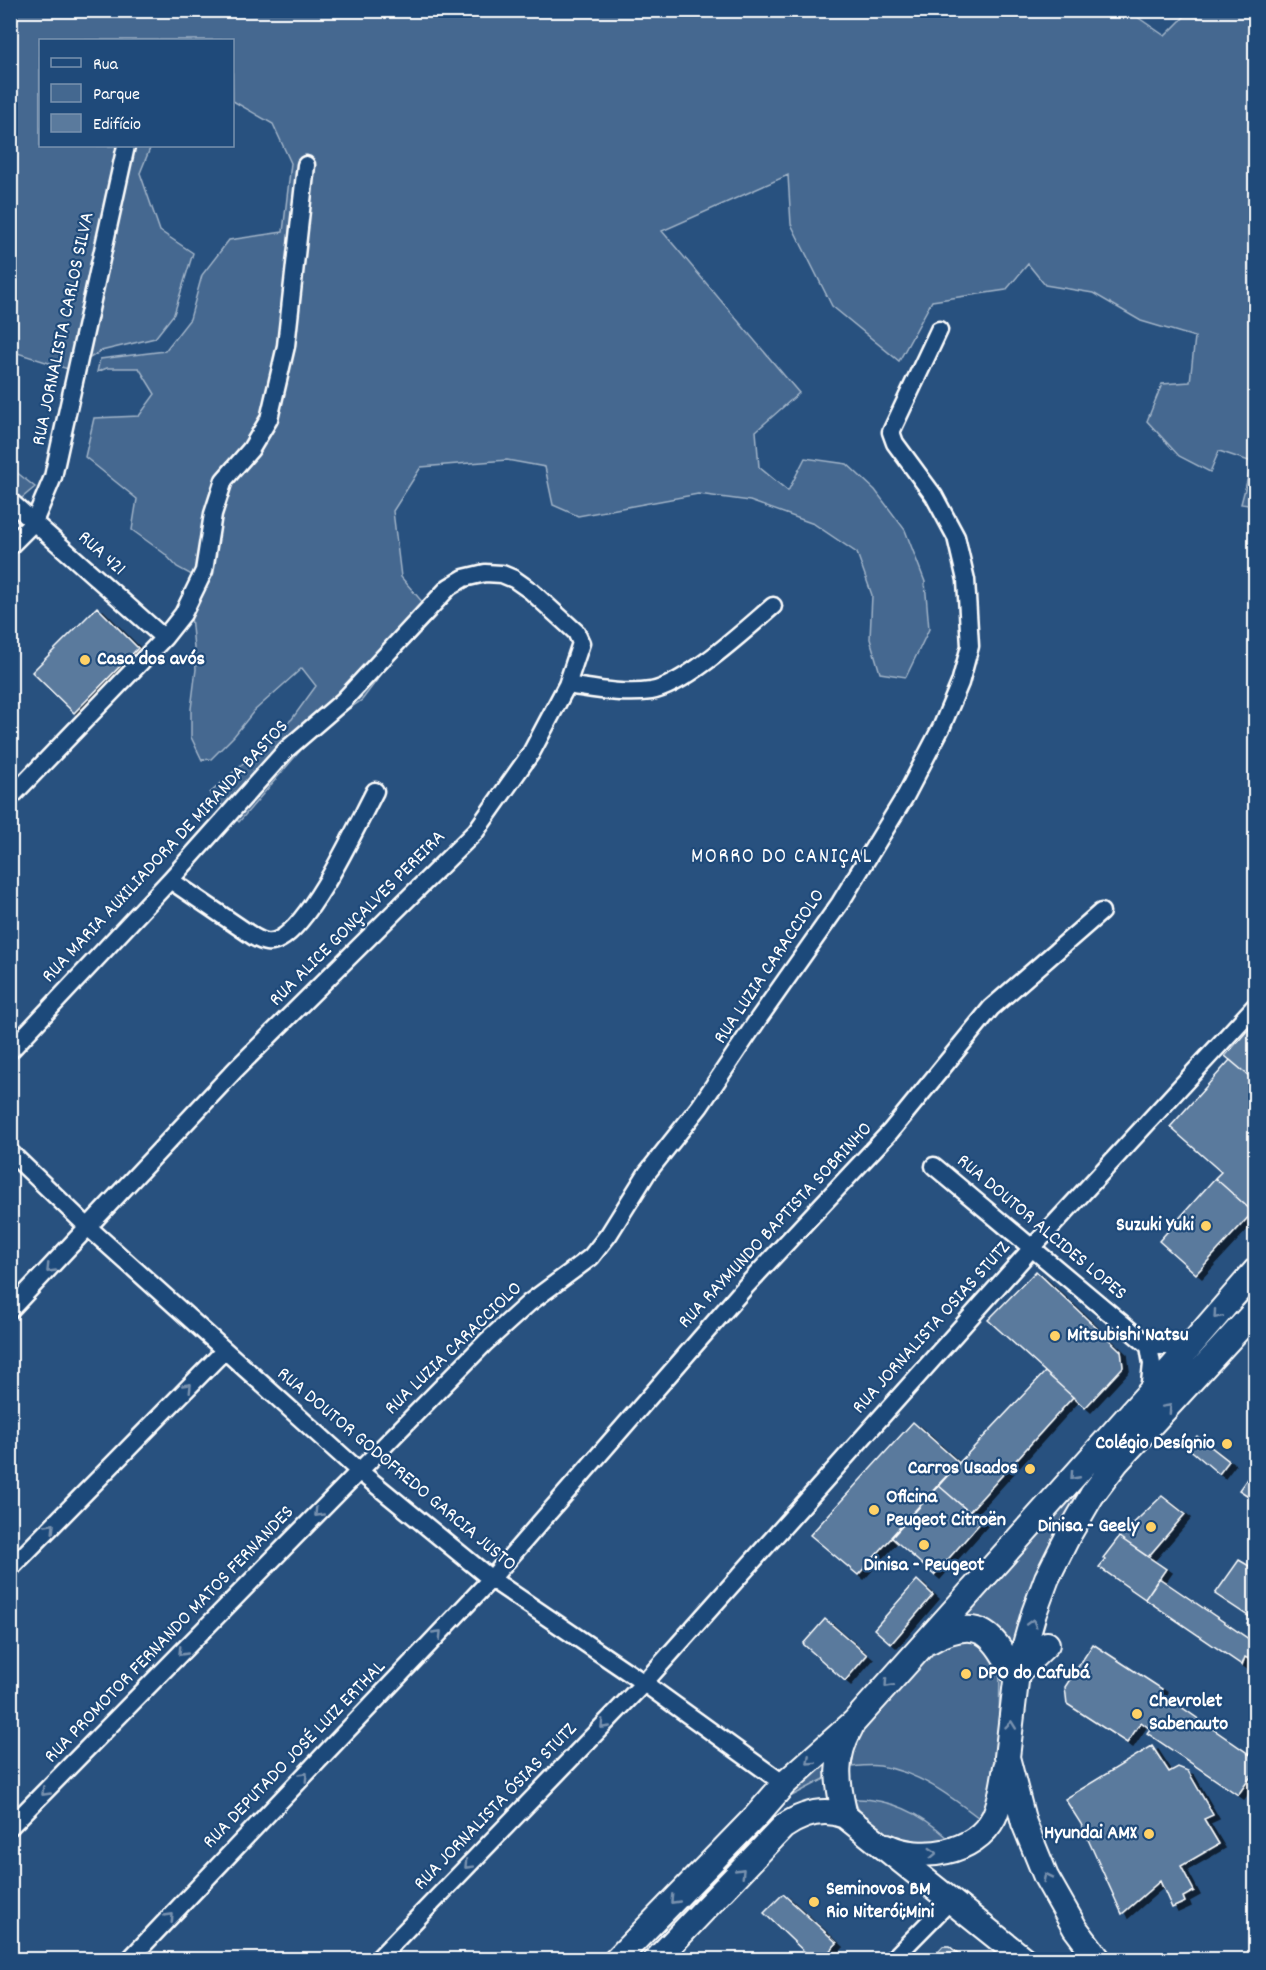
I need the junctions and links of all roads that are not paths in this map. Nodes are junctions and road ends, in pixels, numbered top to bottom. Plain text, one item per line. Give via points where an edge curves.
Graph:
1 (126, 147) edge
2 (306, 165) dead end
3 (939, 330) dead end
4 (10, 501) edge
5 (34, 522) junction
6 (10, 546) edge
7 (772, 606) dead end
8 (552, 608) joint
9 (165, 638) junction
10 (567, 685) junction
11 (375, 791) dead end
12 (10, 798) edge
13 (170, 880) junction
14 (1101, 912) dead end
15 (1256, 1005) edge
16 (10, 1051) edge
17 (10, 1152) edge
18 (934, 1166) dead end
19 (89, 1228) junction
20 (1032, 1248) junction
21 (1256, 1270) edge
22 (10, 1310) edge
23 (1256, 1310) edge
24 (1195, 1340) junction
25 (1149, 1346) junction
26 (224, 1351) junction
27 (1149, 1392) junction
28 (359, 1471) junction
29 (10, 1569) edge
30 (491, 1579) junction
31 (1047, 1644) dead end
32 (922, 1646) junction
33 (1016, 1676) junction
34 (644, 1683) junction
35 (854, 1722) junction
36 (1007, 1757) junction
37 (784, 1784) junction
38 (845, 1816) junction
39 (10, 1827) edge
40 (877, 1841) junction
41 (950, 1901) junction
42 (129, 1959) edge
43 (377, 1959) edge
44 (616, 1959) edge
45 (656, 1959) edge
46 (892, 1959) edge
47 (1025, 1959) edge
48 (1099, 1959) edge

1 - 5 street, RUA JORNALISTA CARLOS SILVA via 60,447 47,494
2 - 9 street via 286,346 269,419 251,449 224,480 213,514 204,571 183,614
3 - 28 street, RUA LUZIA CARACCIOLO via 891,432 956,537 966,580 970,646 960,684 942,726 906,795 840,903 700,1106 647,1173 609,1234 591,1257 509,1320
4 - 5 street, RUA 421
5 - 6 street, RUA JORNALISTA CARLOS SILVA
5 - 9 street, RUA 421
7 - 10 street via 675,682 653,690 624,692
8 - 10 street, RUA ALICE GONÇALVES PEREIRA via 576,632 581,643
8 - 13 street, RUA MARIA AUXILIADORA DE MIRANDA BASTOS via 502,574 464,578 449,587 344,700 287,749
9 - 12 street
10 - 19 street, RUA ALICE GONÇALVES PEREIRA via 531,753 476,831 236,1070
11 - 13 street via 302,920 279,940 262,942
13 - 16 street, RUA MARIA AUXILIADORA DE MIRANDA BASTOS
14 - 30 street, RUA RAYMUNDO BAPTISTA SOBRINHO via 991,1008 890,1132 746,1286
15 - 20 street, RUA JORNALISTA OSIAS STUTZ
17 - 19 street, RUA DOUTOR GODOFREDO GARCIA JUSTO
18 - 20 street, RUA DOUTOR ALCIDES LOPES
19 -> 22 street, RUA ALICE GONÇALVES PEREIRA
19 - 26 street, RUA DOUTOR GODOFREDO GARCIA JUSTO
20 - 25 street, RUA DOUTOR ALCIDES LOPES
20 - 34 street, RUA JORNALISTA OSIAS STUTZ
21 -> 24 main road
33 -> 23 main road via 1047,1578 1092,1495 1116,1463
24 - 25 street via 1175,1346
24 - 27 main road
25 - 27 street
26 - 28 street, RUA DOUTOR GODOFREDO GARCIA JUSTO
29 -> 26 street
27 -> 32 main road
28 - 30 street, RUA DOUTOR GODOFREDO GARCIA JUSTO
28 -> 39 street, RUA PROMOTOR FERNANDO MATOS FERNANDES
30 - 34 street, RUA DOUTOR GODOFREDO GARCIA JUSTO
42 -> 30 street, RUA DEPUTADO JOSÉ LUIZ ERTHAL
31 - 33 main road
32 - 33 main road via 953,1630 983,1633 1004,1652
32 -> 35 main road
36 -> 33 main road
34 - 37 street, RUA DOUTOR GODOFREDO GARCIA JUSTO
34 -> 43 street, RUA JORNALISTA ÓSIAS STUTZ
35 -> 37 main road
35 - 38 main road via 844,1738 838,1764
40 -> 36 main road via 916,1854 943,1853 965,1845 993,1819
48 -> 36 main road via 1075,1928 1046,1877 1024,1823
37 -> 44 main road
38 - 40 main road
45 -> 38 main road via 783,1827 810,1813 825,1811
40 - 41 main road
41 - 46 street
41 - 47 main road

